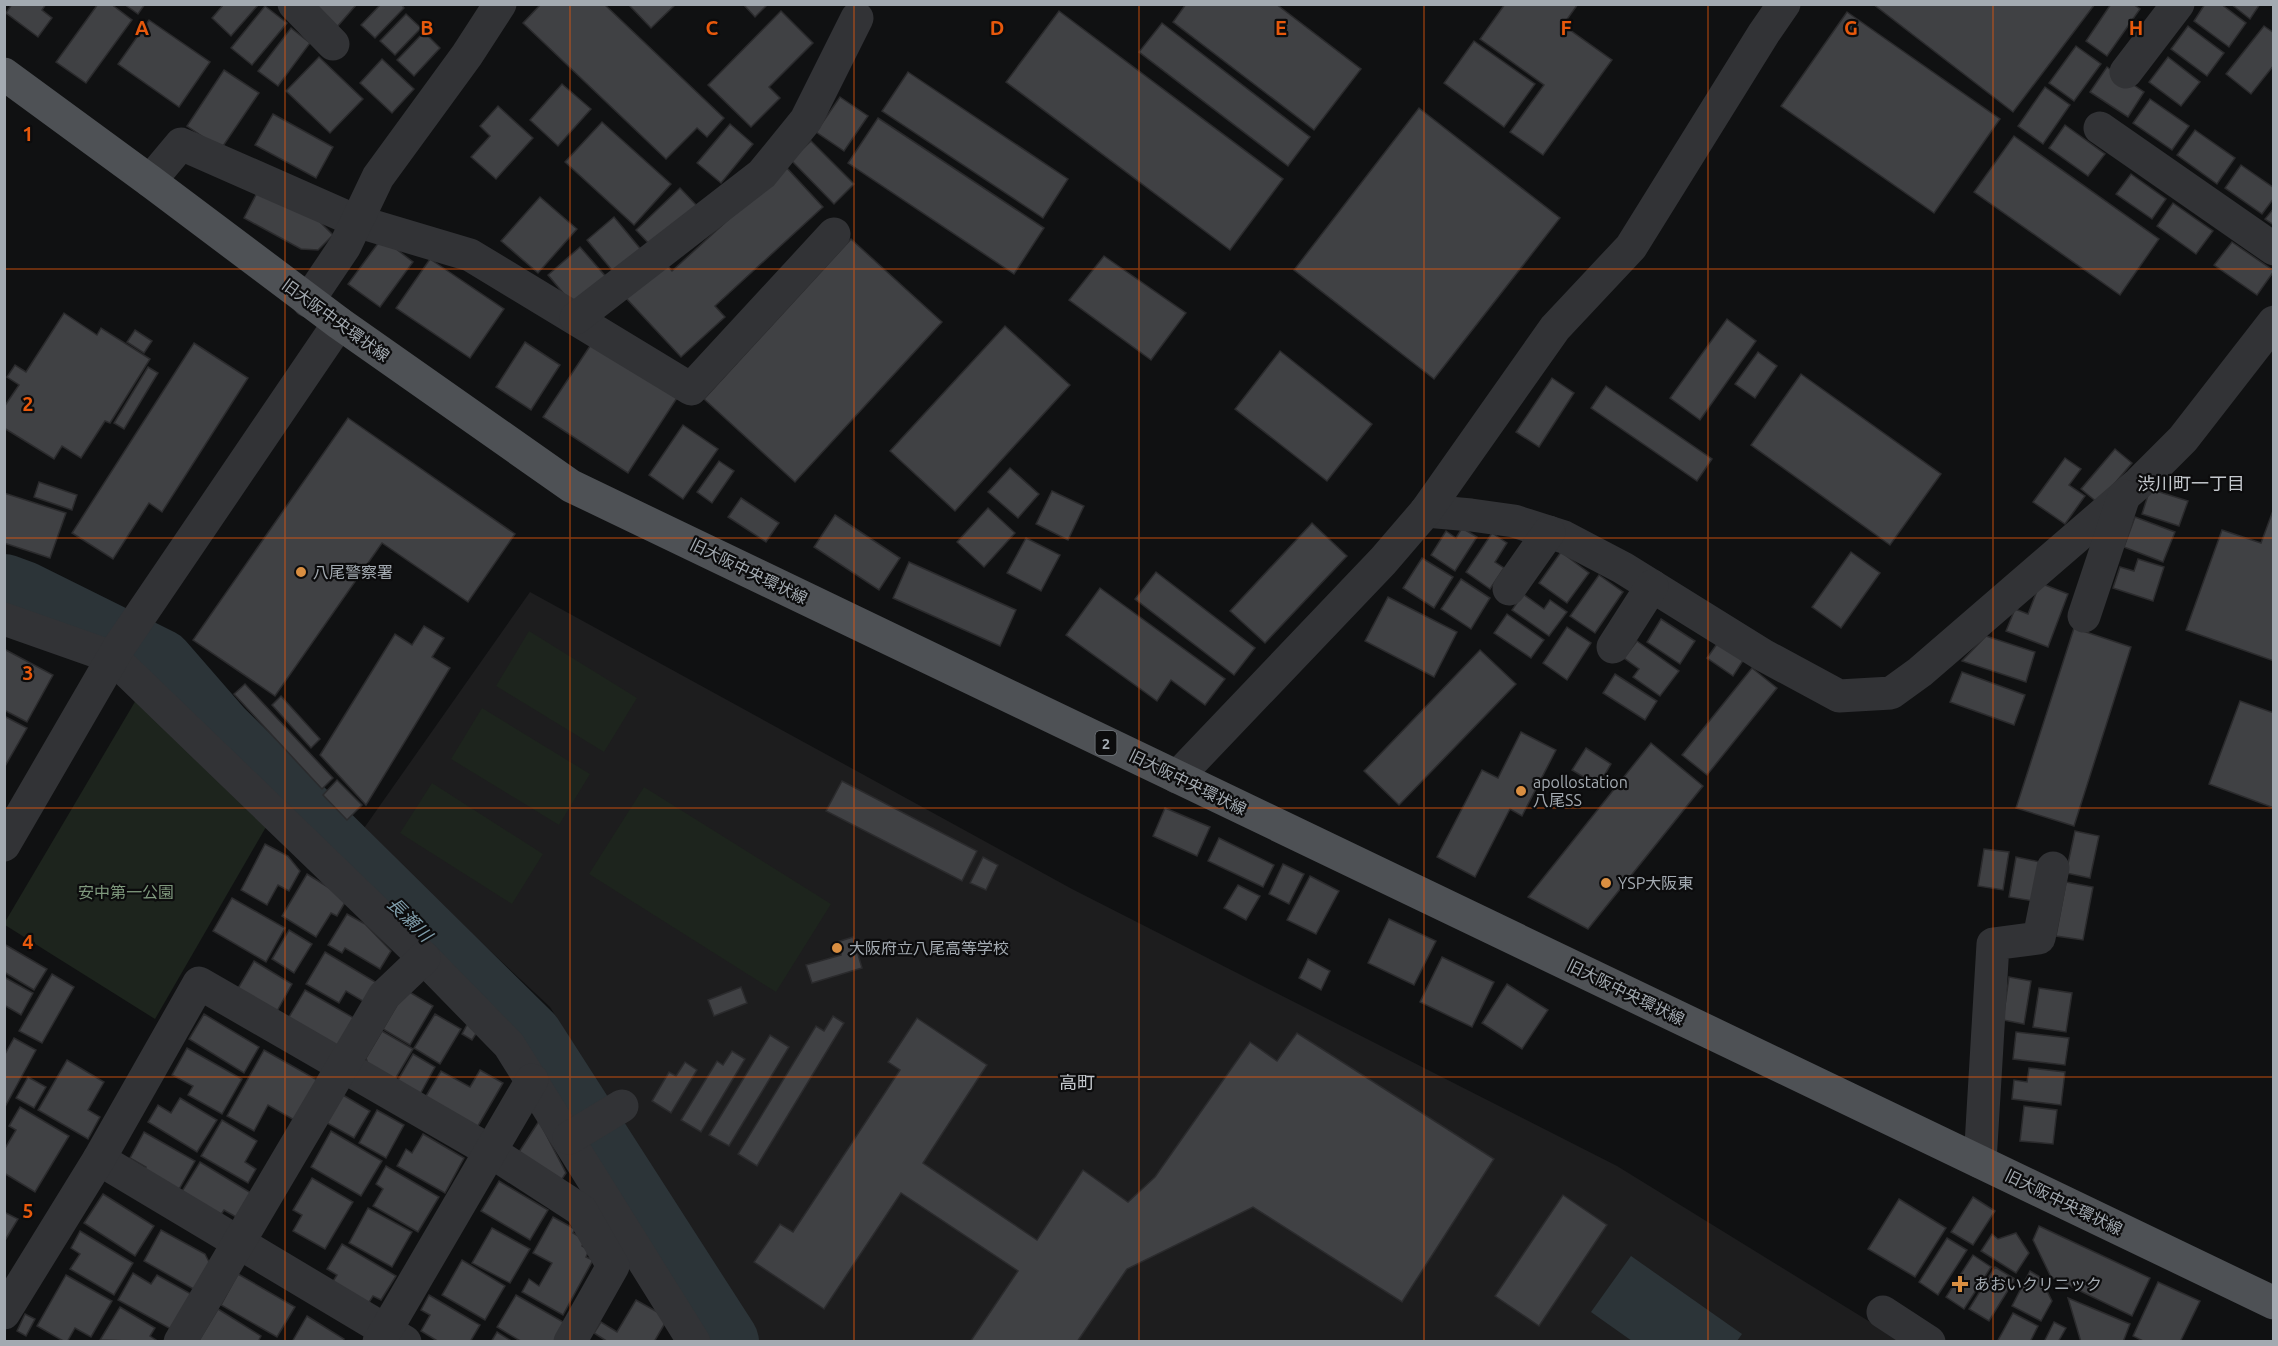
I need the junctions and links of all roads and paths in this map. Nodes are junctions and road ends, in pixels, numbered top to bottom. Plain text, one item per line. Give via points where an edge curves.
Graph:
1 (294, 4) edge
2 (500, 4) edge
3 (1784, 4) edge
4 (2178, 4) edge
5 (856, 9) edge
6 (333, 44) dead end
7 (2126, 72) dead end
8 (4, 74) edge
9 (2100, 128) dead end
10 (150, 181) junction
11 (356, 221) junction
12 (834, 234) dead end
13 (2274, 249) edge
14 (308, 301) junction
15 (576, 318) junction
16 (2274, 322) edge
17 (339, 323) junction
18 (2124, 496) junction
19 (1426, 512) junction
20 (1549, 532) junction
21 (1652, 586) junction
22 (1509, 589) dead end
23 (2084, 616) dead end
24 (4, 620) edge
25 (1613, 647) dead end
26 (115, 652) junction
27 (1177, 777) junction
28 (4, 845) edge
29 (2053, 868) dead end
30 (424, 958) junction
31 (343, 1066) junction
32 (532, 1080) junction
33 (612, 1112) dead end
34 (571, 1137) junction
35 (490, 1151) junction
36 (99, 1159) junction
37 (1980, 1162) junction
38 (238, 1243) junction
39 (2274, 1303) edge
40 (4, 1312) edge
41 (1883, 1312) dead end
42 (390, 1338) edge
43 (180, 1341) edge
44 (570, 1341) edge
45 (694, 1341) edge
46 (1929, 1341) edge

1 - 6 street
2 - 11 street via 378,177
3 - 19 street via 1631,247 1555,328
4 - 7 street
5 - 15 street via 806,120 762,174
8 - 10 main road, 旧大阪中央環状線 / 2
9 - 13 street
10 - 11 street via 181,144
10 - 14 main road, 旧大阪中央環状線 / 2
11 - 14 street via 345,246
11 - 15 street via 470,255
12 - 15 street via 691,389
14 - 17 main road, 旧大阪中央環状線 / 2
16 - 18 street via 2183,439
17 - 26 street
17 - 27 main road, 旧大阪中央環状線 / 2 via 571,486
18 - 21 street via 1892,693 1839,696 1763,655
18 - 23 street
19 - 20 street via 1514,521
19 - 27 street
20 - 21 street
20 - 22 street
21 - 25 street
24 - 26 street
26 - 28 street
26 - 30 street
27 - 37 main road, 旧大阪中央環状線 / 2
29 - 37 street via 2039,938 1993,944
30 - 31 street via 384,996
30 - 32 street via 509,1045
31 - 35 street
31 - 36 street via 199,983
31 - 38 street
32 - 34 street
32 - 35 street
33 - 34 street
34 - 45 street
35 - 42 street
35 - 44 street via 581,1210 613,1266
36 - 38 street
36 - 40 street
37 - 39 main road, 旧大阪中央環状線 / 2
38 - 42 street
38 - 43 street
41 - 46 street

